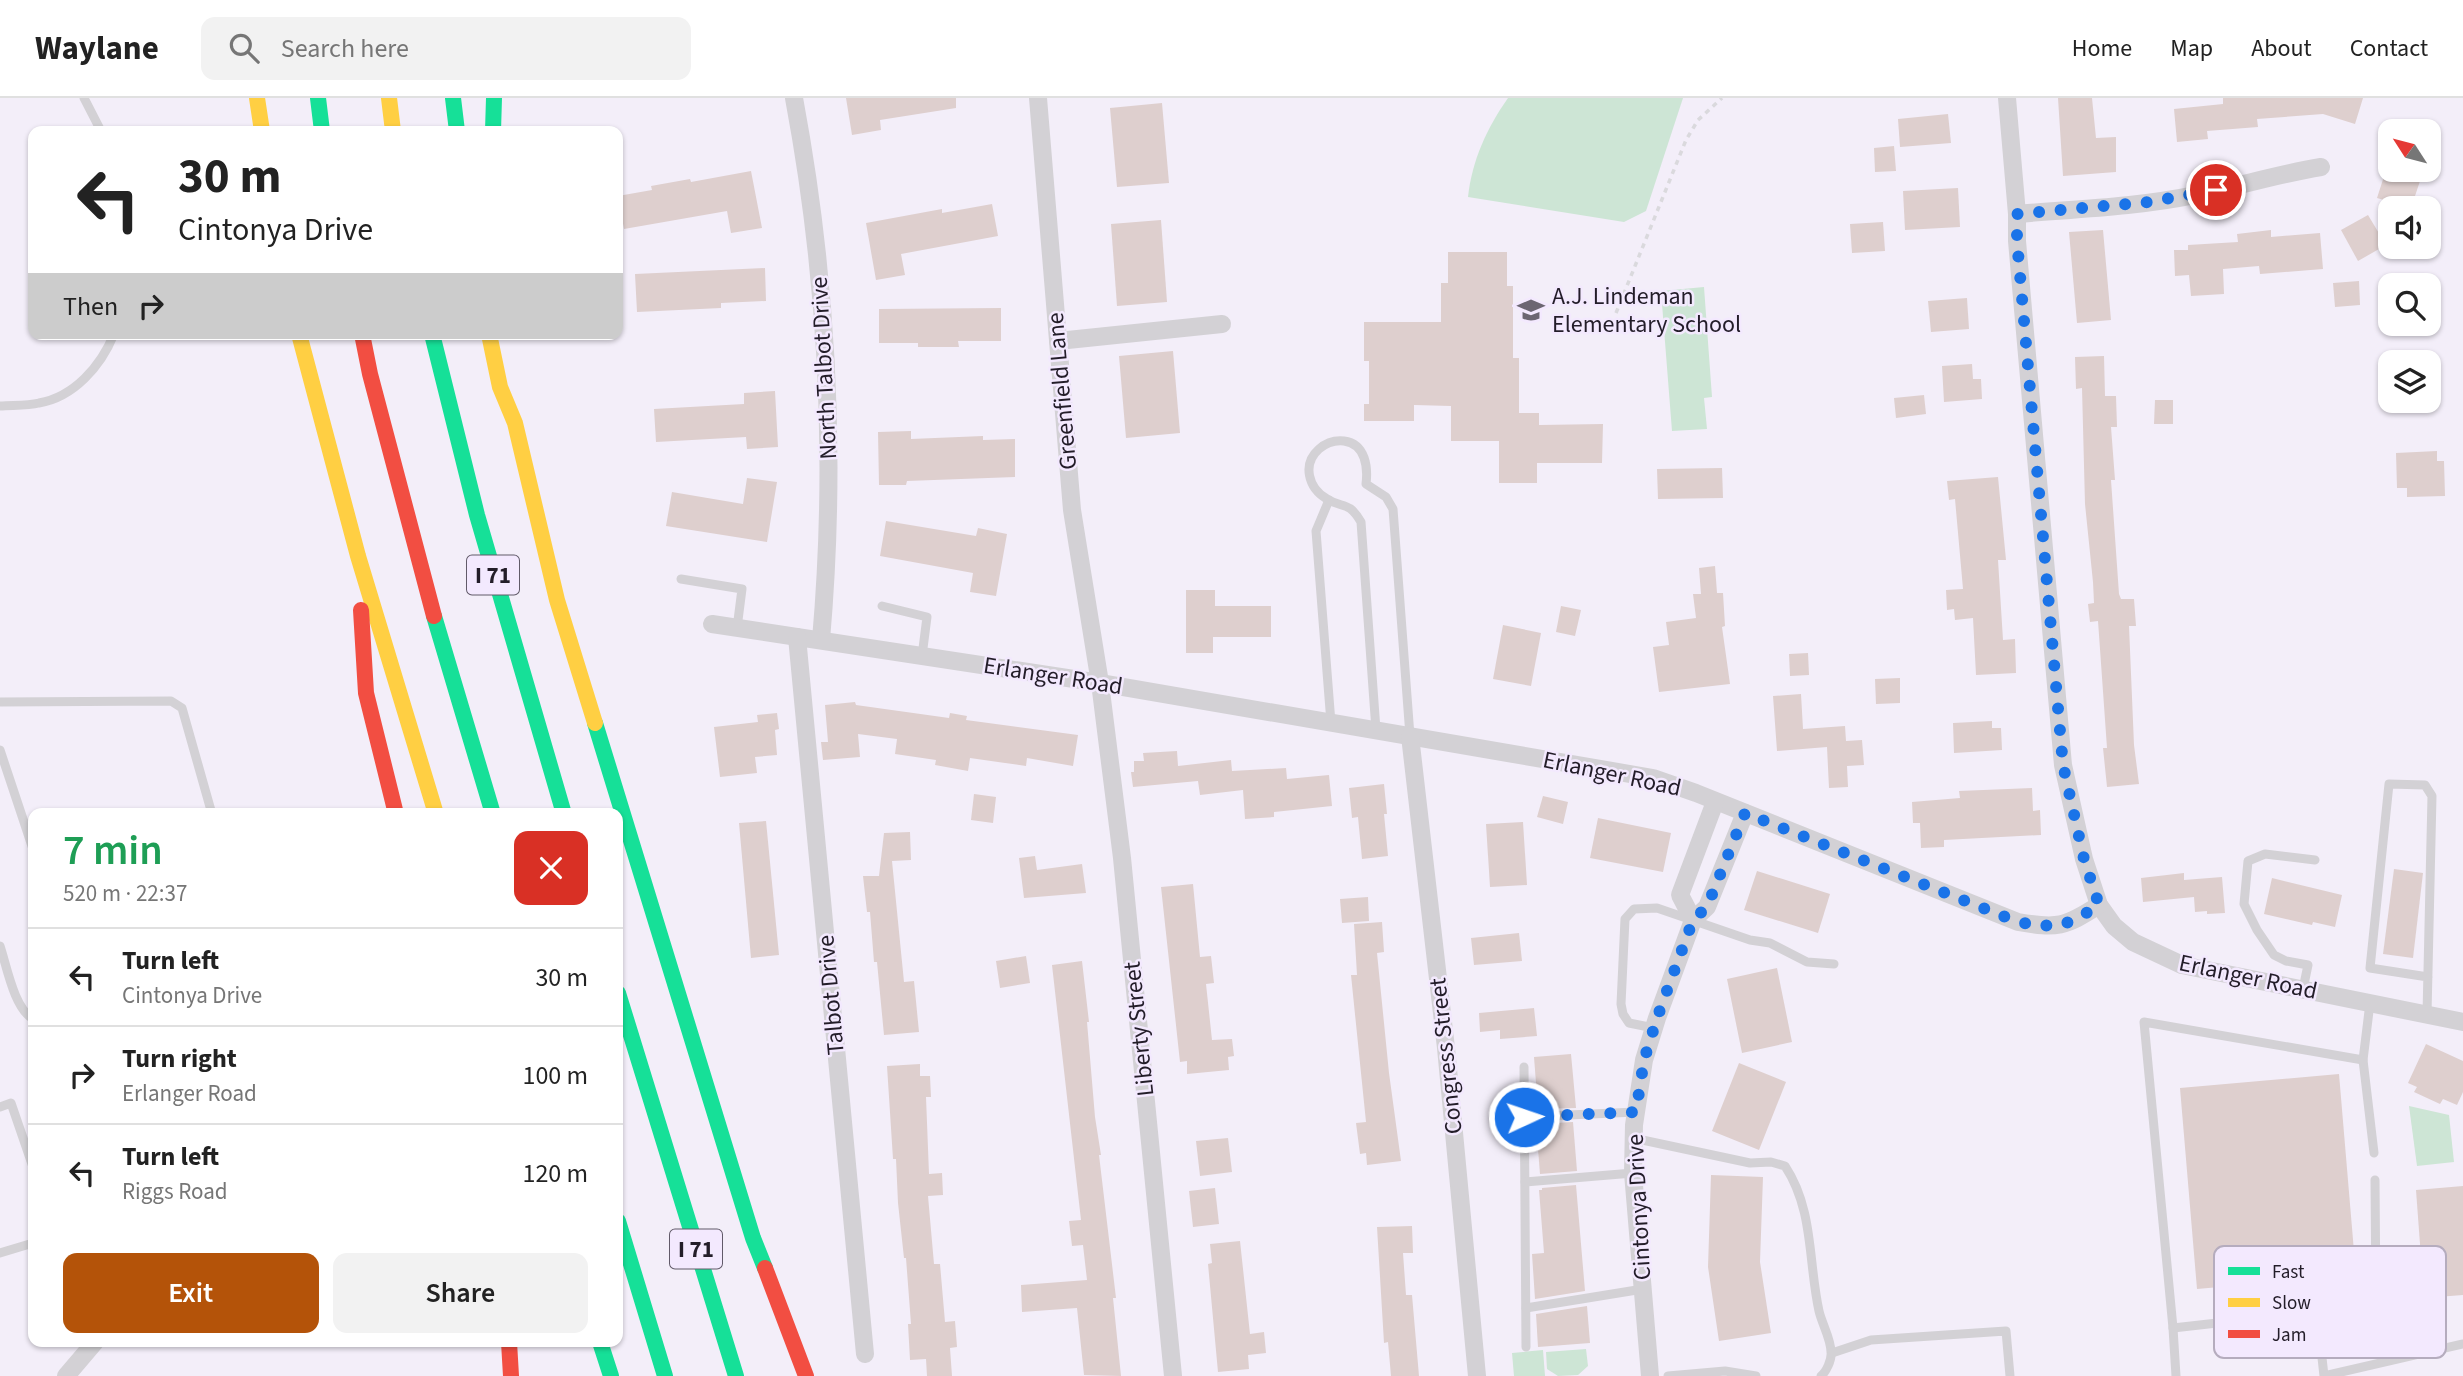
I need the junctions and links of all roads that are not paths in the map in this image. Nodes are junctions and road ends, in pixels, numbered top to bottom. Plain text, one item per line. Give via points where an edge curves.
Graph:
1 (84, 98) edge
2 (257, 98) edge
3 (318, 98) edge
4 (389, 98) edge
5 (453, 98) edge
6 (494, 98) edge
7 (794, 98) edge
8 (1038, 98) edge
9 (2007, 98) edge
10 (98, 126) edge
11 (261, 126) edge
12 (321, 126) edge
13 (392, 126) edge
14 (456, 126) edge
15 (493, 126) edge
16 (2321, 167) dead end
17 (2017, 214) junction
18 (1222, 324) dead end
19 (111, 340) edge
20 (301, 340) edge
21 (363, 340) edge
22 (434, 340) edge
23 (490, 340) edge
24 (1058, 341) junction
25 (508, 346) dead end
26 (0, 406) edge
27 (514, 423) junction
28 (1329, 500) junction
29 (358, 556) junction
30 (681, 579) dead end
31 (882, 606) dead end
32 (712, 624) dead end
33 (737, 628) junction
34 (796, 637) junction
35 (821, 640) junction
36 (922, 656) junction
37 (1100, 683) junction
38 (0, 702) edge
39 (1332, 723) junction
40 (1376, 730) junction
41 (1410, 736) junction
42 (0, 750) edge
43 (1715, 802) junction
44 (210, 808) edge
45 (395, 808) edge
46 (434, 808) edge
47 (491, 808) edge
48 (562, 808) edge
49 (621, 808) edge
50 (1745, 813) junction
51 (623, 816) edge
52 (28, 834) edge
53 (2315, 860) dead end
54 (2099, 905) junction
55 (1693, 920) junction
56 (0, 946) edge
57 (1834, 964) dead end
58 (2428, 977) junction
59 (2303, 989) junction
60 (2370, 1003) junction
61 (623, 1009) edge
62 (2427, 1014) junction
63 (28, 1016) edge
64 (2463, 1022) edge
65 (1654, 1028) junction
66 (2363, 1060) junction
67 (1524, 1067) dead end
68 (0, 1107) edge
69 (1636, 1112) junction
70 (1524, 1117) junction
71 (1633, 1138) junction
72 (28, 1153) edge
73 (2374, 1153) dead end
74 (1633, 1173) junction
75 (2375, 1180) dead end
76 (1525, 1182) junction
77 (623, 1237) edge
78 (28, 1245) edge
79 (2376, 1246) edge
80 (0, 1253) edge
81 (1643, 1289) junction
82 (1526, 1308) junction
83 (2214, 1323) edge
84 (2173, 1328) junction
85 (91, 1347) edge
86 (509, 1347) edge
87 (602, 1347) edge
88 (1526, 1347) dead end
89 (1832, 1353) junction
90 (865, 1354) dead end
91 (2322, 1358) edge
92 (2402, 1358) edge
93 (66, 1376) edge
94 (511, 1376) edge
95 (611, 1376) edge
96 (665, 1376) edge
97 (736, 1376) edge
98 (806, 1376) edge
99 (1173, 1376) edge
100 (1477, 1376) edge
101 (1650, 1376) edge
102 (1668, 1376) edge
103 (1756, 1376) edge
104 (1821, 1376) edge
105 (2010, 1376) edge
106 (2176, 1376) edge

1 - 10 lane
2 - 11 highway
3 - 12 highway
4 - 13 highway
5 - 14 highway
6 - 15 highway
7 - 35 street, North Talbot Drive via 809,185 827,352 830,487
8 - 24 street, Greenfield Lane
9 - 17 street
16 - 17 street via 2149,202
17 - 54 street via 2063,765
18 - 24 street
19 - 26 lane via 105,355 68,392 40,403
20 - 29 highway
21 - 47 highway via 440,640
22 - 48 highway, I 71 via 500,601
23 - 27 highway via 499,387
24 - 37 street, Greenfield Lane via 1072,510
25 - 27 highway
27 - 49 highway via 561,613
28 - 39 lane via 1316,531
28 - 40 lane via 1348,506 1361,522
28 - 41 lane via 1317,491 1307,468 1312,456 1330,442 1352,443 1368,467 1366,484 1393,509
29 - 45 highway via 366,693
29 - 46 highway
30 - 33 lane via 742,589
31 - 36 lane via 927,617
32 - 33 street, Erlanger Road
33 - 34 street, Erlanger Road
34 - 35 street, Erlanger Road
34 - 90 street, Talbot Drive
35 - 36 street, Erlanger Road
36 - 37 street, Erlanger Road
37 - 39 street, Erlanger Road
37 - 99 street, Liberty Street via 1122,858
38 - 44 lane via 171,701 183,708
39 - 40 street, Erlanger Road
40 - 41 street, Erlanger Road
41 - 43 street, Erlanger Road via 1653,778
41 - 100 street, Congress Street
42 - 52 lane
43 - 50 street, Erlanger Road
43 - 55 street via 1680,895
50 - 54 street, Erlanger Road via 2018,922 2063,925
50 - 55 street, Cintonya Drive via 1707,907
51 - 98 highway via 752,1238
53 - 59 lane via 2265,854 2248,861 2244,904 2274,955 2308,965
54 - 59 street, Erlanger Road via 2114,926 2152,953 2182,965
55 - 57 lane via 1770,943 1807,962
55 - 65 street, Cintonya Drive
55 - 65 lane via 1657,908 1634,909 1625,919 1623,1014 1629,1023
56 - 63 lane via 20,1006
58 - 58 lane via 2432,796 2425,785 2389,784 2370,968
58 - 62 lane
59 - 60 street, Erlanger Road
60 - 62 street, Erlanger Road
60 - 66 lane
61 - 97 highway, I 71
62 - 64 street, Erlanger Road
65 - 69 street, Cintonya Drive
66 - 73 lane
66 - 84 lane via 2144,1022
67 - 70 lane
68 - 72 lane via 10,1104
69 - 70 lane
69 - 71 street, Cintonya Drive
70 - 76 lane
71 - 74 street, Cintonya Drive
71 - 89 lane via 1785,1166 1807,1217 1819,1311
74 - 76 lane
74 - 81 street, Cintonya Drive
75 - 79 lane
76 - 82 lane
77 - 96 highway, I 71
78 - 80 lane
81 - 82 lane
81 - 101 street, Cintonya Drive
82 - 88 lane
83 - 84 lane
84 - 106 lane
85 - 93 street
86 - 94 highway
87 - 95 highway
89 - 104 lane
89 - 105 lane via 1871,1340 2006,1331
91 - 92 lane via 2324,1376
102 - 103 lane via 1725,1371

